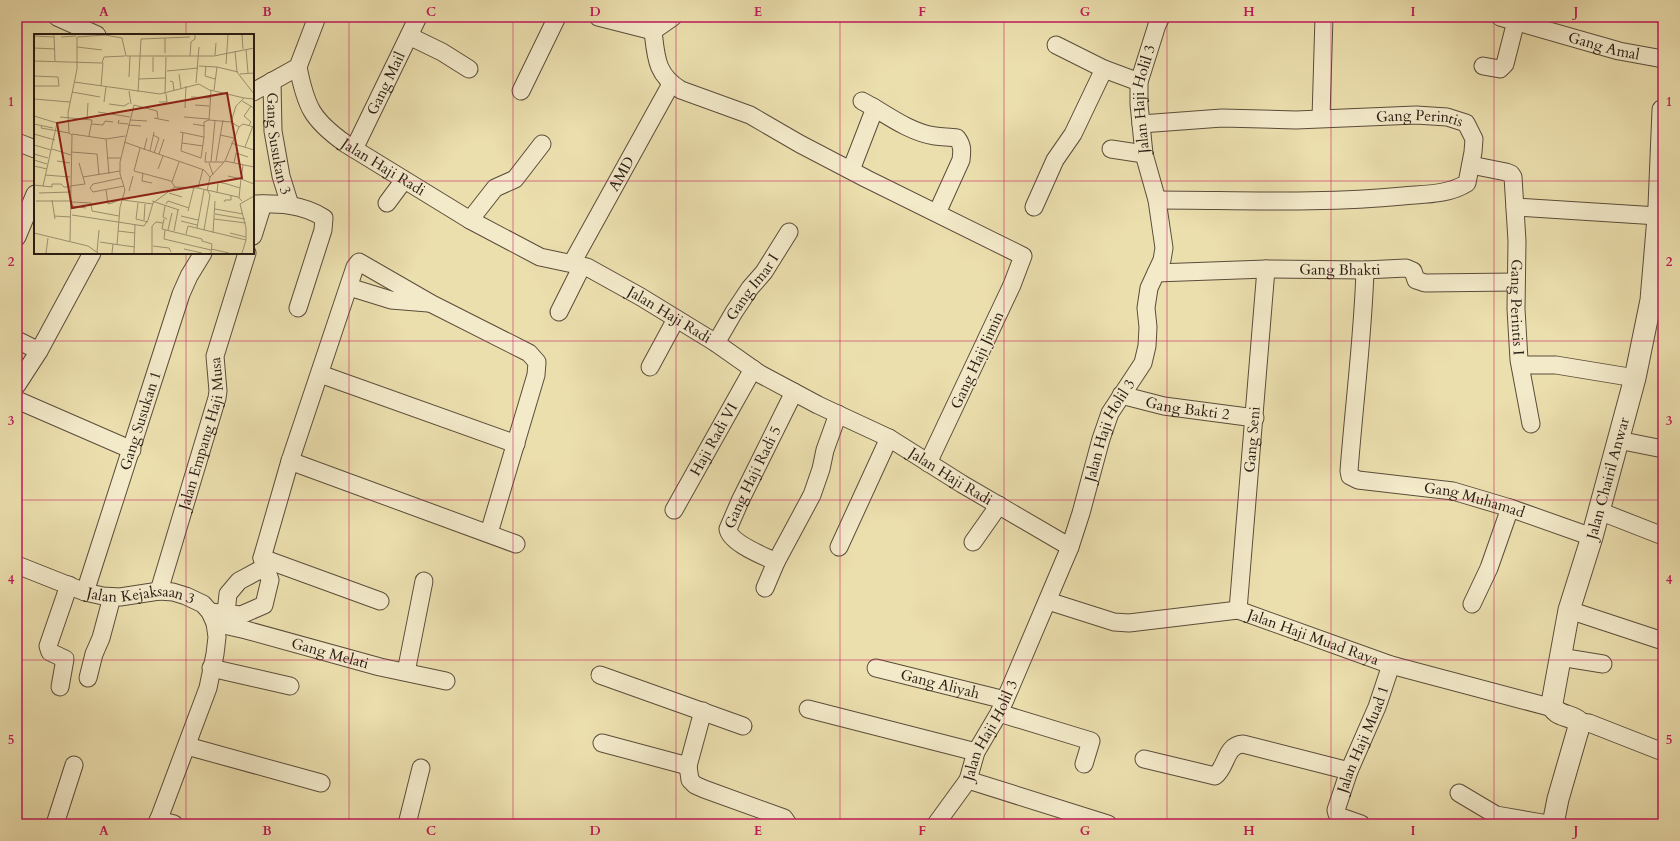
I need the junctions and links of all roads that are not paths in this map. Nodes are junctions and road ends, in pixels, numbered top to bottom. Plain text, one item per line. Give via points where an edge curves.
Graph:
1 (57, 17) edge
2 (317, 17) edge
3 (418, 17) edge
4 (556, 17) edge
5 (598, 17) edge
6 (673, 17) edge
7 (1161, 17) edge
8 (1324, 17) edge
9 (1508, 19) edge
10 (653, 31) junction
11 (95, 34) edge
12 (409, 36) junction
13 (1056, 45) dead end
14 (1663, 59) edge
15 (1483, 66) dead end
16 (298, 67) junction
17 (468, 69) dead end
18 (1104, 69) junction
19 (272, 81) junction
20 (1139, 82) junction
21 (671, 84) junction
22 (254, 91) edge
23 (521, 91) dead end
24 (1663, 110) edge
25 (1321, 118) junction
26 (1141, 124) junction
27 (17, 142) edge
28 (542, 144) dead end
29 (34, 148) edge
30 (354, 149) junction
31 (1111, 149) dead end
32 (1144, 154) junction
33 (1662, 157) edge
34 (1471, 165) junction
35 (851, 170) junction
36 (404, 180) junction
37 (34, 196) edge
38 (1157, 200) junction
39 (387, 203) dead end
40 (258, 204) edge
41 (290, 205) junction
42 (1034, 207) dead end
43 (1515, 207) junction
44 (1660, 209) edge
45 (937, 213) junction
46 (470, 220) junction
47 (254, 230) edge
48 (789, 232) dead end
49 (17, 237) edge
50 (91, 254) edge
51 (202, 254) edge
52 (247, 254) edge
53 (577, 264) junction
54 (1266, 269) junction
55 (1365, 270) junction
56 (1156, 273) junction
57 (1516, 282) junction
58 (349, 288) junction
59 (1657, 301) edge
60 (432, 304) junction
61 (298, 308) dead end
62 (559, 312) dead end
63 (676, 319) junction
64 (17, 340) edge
65 (716, 344) junction
66 (39, 352) junction
67 (1520, 363) junction
68 (650, 367) dead end
69 (753, 369) junction
70 (320, 374) junction
71 (1635, 378) junction
72 (17, 385) edge
73 (794, 392) junction
74 (1121, 395) junction
75 (17, 400) edge
76 (838, 414) junction
77 (1255, 418) junction
78 (1530, 424) dead end
79 (889, 438) junction
80 (1618, 440) junction
81 (516, 444) junction
82 (1663, 449) edge
83 (132, 450) junction
84 (290, 461) junction
85 (928, 463) junction
86 (999, 505) junction
87 (1510, 508) junction
88 (674, 510) dead end
89 (1599, 511) junction
90 (489, 533) junction
91 (1663, 536) edge
92 (1592, 537) junction
93 (973, 542) dead end
94 (516, 544) dead end
95 (839, 547) dead end
96 (1070, 547) junction
97 (776, 562) junction
98 (264, 563) junction
99 (17, 565) edge
100 (424, 581) dead end
101 (69, 585) junction
102 (765, 588) dead end
103 (159, 591) junction
104 (85, 592) junction
105 (112, 597) junction
106 (380, 601) dead end
107 (1048, 601) junction
108 (1472, 604) dead end
109 (1238, 610) junction
110 (1569, 610) junction
111 (217, 616) junction
112 (1663, 641) edge
113 (1560, 657) junction
114 (1603, 664) dead end
115 (1390, 666) junction
116 (211, 668) junction
117 (876, 668) dead end
118 (406, 672) junction
119 (600, 675) dead end
120 (88, 678) dead end
121 (446, 680) dead end
122 (290, 686) dead end
123 (60, 687) dead end
124 (1002, 706) junction
125 (1553, 708) junction
126 (808, 709) dead end
127 (703, 711) junction
128 (1579, 722) junction
129 (743, 726) dead end
130 (602, 743) dead end
131 (187, 746) junction
132 (976, 752) junction
133 (1663, 752) edge
134 (1144, 759) dead end
135 (1084, 764) dead end
136 (74, 765) dead end
137 (688, 766) junction
138 (421, 768) dead end
139 (1349, 771) junction
140 (968, 780) junction
141 (321, 783) dead end
142 (1459, 793) dead end
143 (157, 822) edge
144 (55, 824) edge
145 (174, 824) edge
146 (407, 824) edge
147 (788, 824) edge
148 (936, 824) edge
149 (1108, 824) edge
150 (1361, 824) edge
151 (1548, 824) edge
152 (1553, 824) edge

1 - 11 street
2 - 16 street
3 - 12 street, Gang Mail
4 - 23 street
5 - 10 street
6 - 10 street
7 - 20 street, Jalan Haji Holil 3
8 - 25 street
9 - 14 street, Gang Amal via 1619,51
9 - 15 street via 1503,68
10 - 21 street via 657,63
12 - 17 street via 442,52
12 - 30 street, Gang Mail
13 - 18 street
16 - 19 street
16 - 30 street, Jalan Haji Radi via 307,103 316,120 331,134
18 - 20 street
18 - 42 street via 1073,134 1055,160
19 - 22 street
19 - 41 street, Gang Susukan 3 via 273,131 281,176
20 - 26 street, Jalan Haji Holil 3
21 - 35 street via 680,90 750,115
21 - 53 street, AMD
24 - 33 street, Jalan Chairil Anwar
25 - 26 street, Gang Perintis via 1222,118
25 - 34 street, Gang Perintis via 1416,115 1460,120 1466,123 1474,139
26 - 32 street, Jalan Haji Holil 3
27 - 29 street
28 - 46 street via 515,179 495,188
30 - 36 street, Jalan Haji Radi
31 - 32 street
32 - 38 street, Jalan Haji Holil 3
33 - 44 street, Jalan Chairil Anwar
34 - 38 street, Gang Perintis via 1467,183 1438,193 1374,199
34 - 43 street, Gang Perintis I via 1511,174
35 - 45 street
35 - 45 street via 874,113 867,104 902,125 935,136 957,138 961,144 961,160
36 - 39 street
36 - 46 street, Jalan Haji Radi
37 - 49 street
38 - 56 street, Jalan Haji Holil 3 via 1164,248
40 - 41 street
40 - 47 street
41 - 61 street via 315,212 324,218 323,230
43 - 44 street
43 - 57 street, Gang Perintis I
44 - 59 street, Jalan Chairil Anwar
45 - 85 street, Gang Haji Jimin via 1023,256 990,333
46 - 53 street, Jalan Haji Radi via 547,260
48 - 65 street, Gang Imar I via 764,272 734,312
50 - 66 street
51 - 83 street, Gang Susukan 1 via 181,294
52 - 103 street, Jalan Empang Haji Musa via 215,356 217,398
53 - 62 street, AMD
53 - 63 street, Jalan Haji Radi via 641,297
54 - 55 street, Gang Bhakti
54 - 56 street, Gang Bhakti
54 - 77 street, Gang Seni
55 - 57 street, Gang Bhakti via 1406,268 1412,272 1416,280 1425,284
55 - 87 street, Gang Muhamad via 1364,313 1350,476 1353,479 1453,491
56 - 74 street, Jalan Haji Holil 3 via 1148,288 1147,346 1143,363
57 - 67 street, Gang Perintis I
58 - 60 street via 391,300
58 - 60 street via 356,266 361,263
58 - 70 street
59 - 71 street, Jalan Chairil Anwar
60 - 81 street via 535,358 538,368
63 - 65 street, Jalan Haji Radi
63 - 68 street
64 - 66 street
65 - 69 street, Jalan Haji Radi
66 - 72 street
67 - 71 street, Gang Perintis I via 1556,365
67 - 78 street
69 - 73 street, Jalan Haji Radi
69 - 88 street, Haji Radi VI
70 - 81 street
70 - 84 street
71 - 80 street, Jalan Chairil Anwar
73 - 76 street, Jalan Haji Radi
73 - 97 street, Gang Haji Radi 5 via 728,529 732,537
74 - 77 street, Gang Bakti 2 via 1164,406
74 - 96 street, Jalan Haji Holil 3 via 1110,413 1101,439
75 - 83 street
76 - 79 street, Jalan Haji Radi
76 - 97 street via 812,495
77 - 109 street, Gang Seni
79 - 85 street, Jalan Haji Radi
79 - 95 street
80 - 82 street
80 - 89 street, Jalan Chairil Anwar
81 - 90 street
83 - 104 street, Gang Susukan 1
84 - 90 street
84 - 98 street
85 - 86 street, Jalan Haji Radi
86 - 93 street
86 - 96 street, Jalan Haji Radi
87 - 92 street, Gang Muhamad
87 - 108 street via 1489,568
89 - 91 street
89 - 92 street, Jalan Chairil Anwar
90 - 94 street
92 - 110 street, Jalan Chairil Anwar
96 - 107 street, Jalan Haji Holil 3
97 - 102 street
98 - 106 street
98 - 111 street via 239,581 228,594
98 - 111 street via 270,580 264,606 241,615
99 - 101 street, Jalan Kejaksaan 3
100 - 118 street
101 - 104 street, Jalan Kejaksaan 3
101 - 123 street via 48,649 65,659
103 - 105 street, Jalan Kejaksaan 3
103 - 111 street, Jalan Kejaksaan 3 via 186,596 203,604
104 - 105 street, Jalan Kejaksaan 3
105 - 120 street
107 - 109 street, Jalan Haji Muad Raya via 1114,622 1129,623
107 - 124 street, Jalan Haji Holil 3
109 - 115 street, Jalan Haji Muad Raya
110 - 112 street
110 - 113 street, Jalan Chairil Anwar
111 - 116 street via 217,637
111 - 118 street, Gang Melati via 246,630
113 - 114 street
113 - 125 street, Jalan Chairil Anwar
115 - 125 street, Jalan Haji Muad Raya
115 - 139 street, Jalan Haji Muad 1 via 1377,707
116 - 122 street
116 - 131 street via 208,688
117 - 124 street, Gang Aliyah
118 - 121 street, Gang Melati
119 - 127 street
124 - 132 street, Jalan Haji Holil 3
124 - 135 street, Gang Aliyah via 1091,741
125 - 128 street via 1557,713
126 - 132 street
127 - 129 street
127 - 137 street
128 - 133 street via 1589,723
128 - 152 street
130 - 137 street
131 - 141 street
131 - 143 street
132 - 140 street, Jalan Haji Holil 3
134 - 139 street via 1215,776 1229,752 1237,744 1243,744
136 - 144 street
137 - 147 street via 690,780 695,785 784,818
138 - 146 street
139 - 150 street, Jalan Haji Muad 1 via 1337,814
140 - 148 street, Jalan Haji Holil 3
140 - 149 street
142 - 151 street via 1496,814
143 - 145 street

